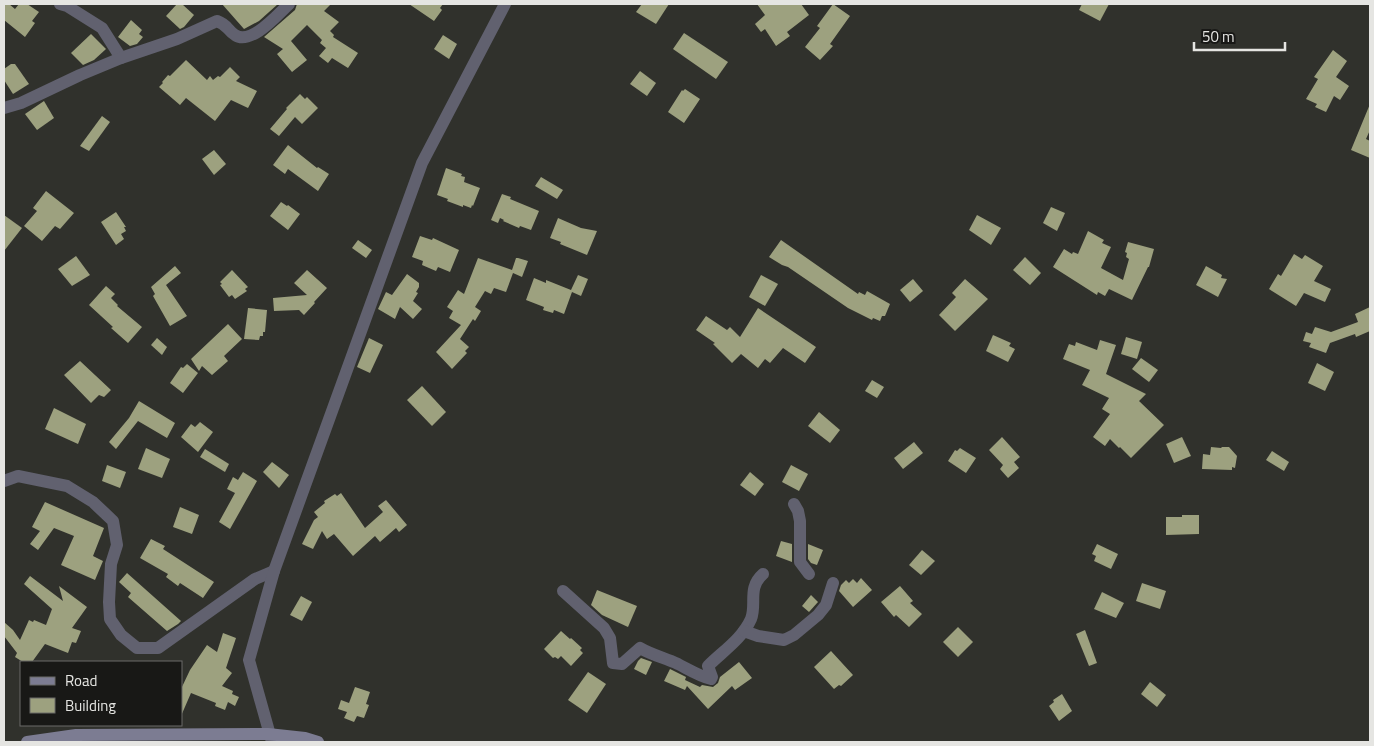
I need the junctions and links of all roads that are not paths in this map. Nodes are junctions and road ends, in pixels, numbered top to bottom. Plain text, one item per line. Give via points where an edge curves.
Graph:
1 (60, 4) edge
2 (290, 4) edge
3 (505, 4) edge
4 (121, 58) junction
5 (4, 108) edge
6 (4, 481) edge
7 (794, 504) dead end
8 (274, 571) junction
9 (763, 574) dead end
10 (809, 574) dead end
11 (833, 584) dead end
12 (563, 591) dead end
13 (744, 631) junction
14 (165, 738) edge
15 (270, 738) edge
16 (61, 740) edge
17 (27, 742) edge
18 (318, 742) edge

1 - 4 street via 102,28
2 - 4 street via 259,32 246,38 236,36 226,24 217,21
3 - 8 street via 422,163
4 - 5 street
6 - 8 street via 18,476 67,486 93,502 112,521 117,545 111,564 110,619 137,648 158,648 255,579
7 - 10 street via 800,521 800,562
8 - 15 street via 249,660
9 - 13 street via 758,578 752,597 751,618
11 - 13 street via 826,605 794,635 784,640
12 - 13 street via 604,628 610,638 613,663 622,664 640,648 696,672 708,666
14 - 15 street
14 - 16 street via 76,735
15 - 18 street via 305,738
16 - 17 street

